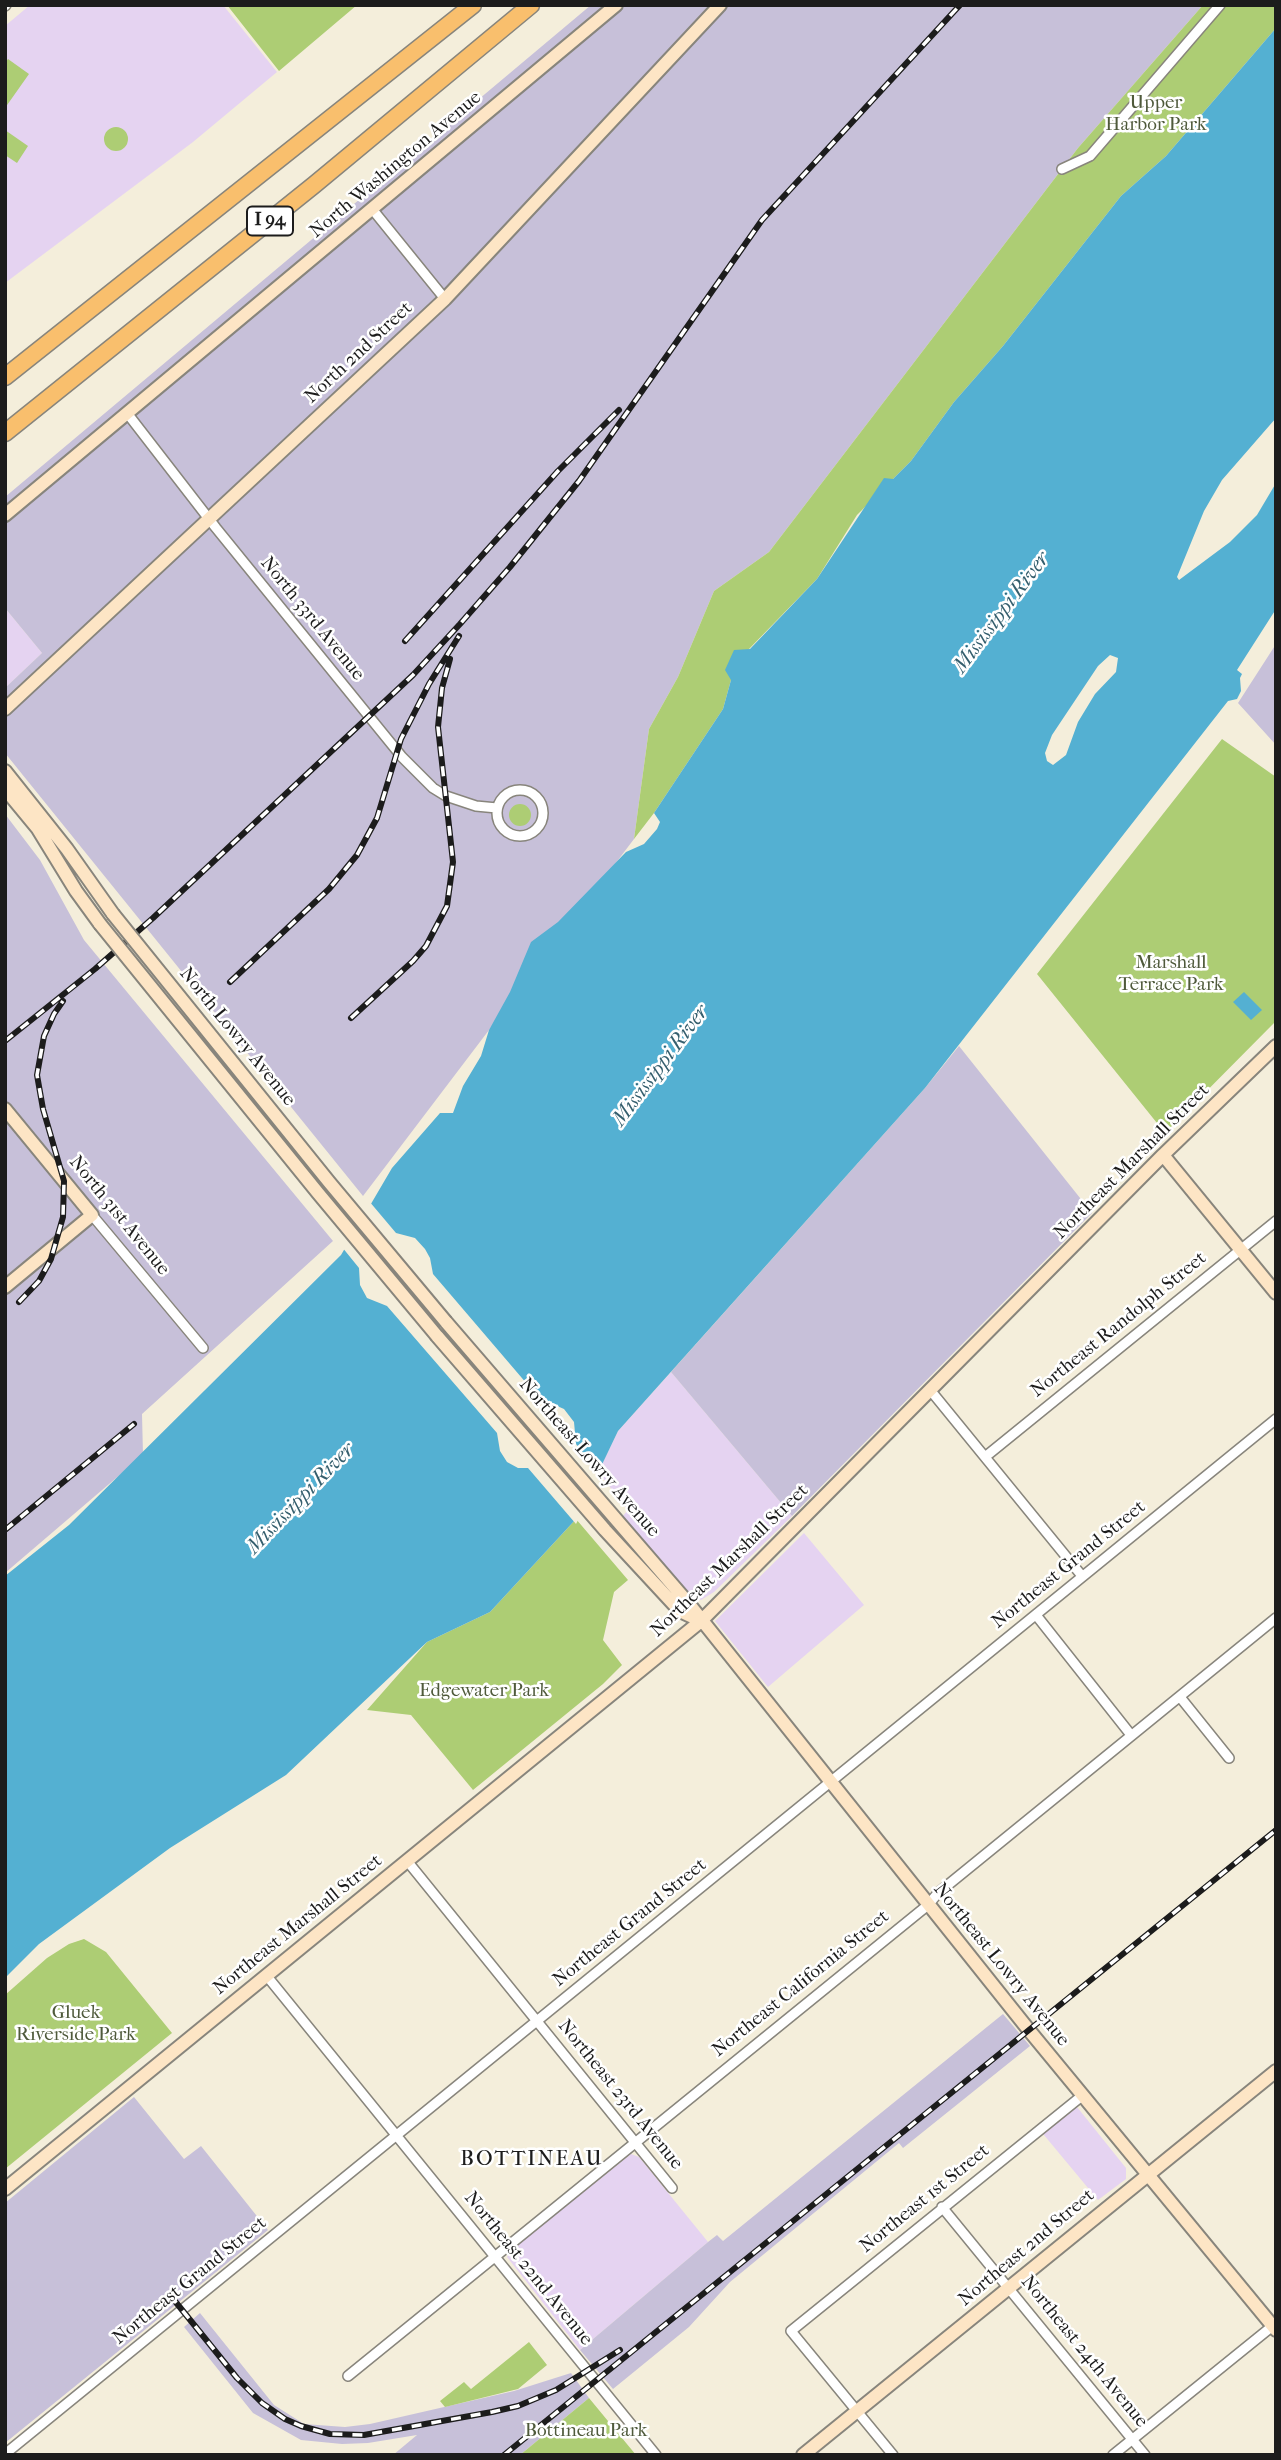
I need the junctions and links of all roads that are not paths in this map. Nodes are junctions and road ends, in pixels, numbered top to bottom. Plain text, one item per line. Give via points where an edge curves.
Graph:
1 (473, 5) edge
2 (531, 5) edge
3 (616, 5) edge
4 (720, 5) edge
5 (1220, 5) edge
6 (1062, 169) dead end
7 (373, 210) junction
8 (445, 299) junction
9 (5, 377) edge
10 (127, 413) junction
11 (5, 433) edge
12 (5, 515) edge
13 (210, 518) junction
14 (5, 709) edge
15 (5, 771) edge
16 (5, 789) edge
17 (497, 808) junction
18 (1276, 1046) edge
19 (5, 1109) edge
20 (1163, 1155) junction
21 (92, 1215) junction
22 (1276, 1221) edge
23 (1240, 1250) junction
24 (5, 1287) edge
25 (1276, 1293) edge
26 (446, 1322) joint
27 (437, 1336) joint
28 (203, 1348) dead end
29 (931, 1391) junction
30 (1276, 1419) edge
31 (985, 1457) junction
32 (1083, 1576) junction
33 (1036, 1615) junction
34 (1276, 1618) edge
35 (701, 1620) junction
36 (1180, 1697) junction
37 (1131, 1735) junction
38 (1229, 1758) dead end
39 (831, 1784) junction
40 (408, 1862) junction
41 (928, 1905) junction
42 (266, 1975) junction
43 (537, 2020) junction
44 (1276, 2071) edge
45 (1083, 2095) junction
46 (397, 2135) junction
47 (635, 2141) junction
48 (1147, 2174) junction
49 (672, 2188) dead end
50 (5, 2189) edge
51 (942, 2207) junction
52 (496, 2256) junction
53 (1009, 2288) junction
54 (1275, 2326) edge
55 (348, 2376) dead end
56 (856, 2410) junction
57 (1132, 2439) junction
58 (5, 2454) edge
59 (656, 2455) edge
60 (803, 2455) edge
61 (893, 2455) edge
62 (1112, 2455) edge
63 (1145, 2455) edge

1 - 9 highway, I 94
2 - 11 highway, I 94
3 - 7 street, North Washington Avenue
4 - 8 street, North 2nd Street
5 - 6 street via 1090,156
7 - 8 street
7 - 10 street, North Washington Avenue
8 - 13 street, North 2nd Street
10 - 12 street, North Washington Avenue
10 - 13 street, North 33rd Avenue
13 - 14 street, North 2nd Street
13 - 17 street, North 33rd Avenue via 402,757 446,796
15 - 26 street, North Lowry Avenue, bridge via 113,914
16 - 27 street, North Lowry Avenue, bridge via 38,829 100,924
17 - 17 street via 504,830 518,836 533,833 542,821 542,806 527,790 511,791
18 - 20 street, Northeast Marshall Street
19 - 21 street, North 31st Avenue
20 - 23 street
20 - 29 street, Northeast Marshall Street
21 - 24 street
21 - 28 street, North 31st Avenue
22 - 23 street, Northeast Randolph Street
23 - 25 street
23 - 31 street, Northeast Randolph Street
26 - 35 street, Northeast Lowry Avenue
27 - 35 street, Northeast Lowry Avenue via 680,1611
29 - 31 street
29 - 35 street, Northeast Marshall Street
30 - 32 street, Northeast Grand Street
31 - 32 street
32 - 33 street, Northeast Grand Street
33 - 37 street
33 - 39 street, Northeast Grand Street
34 - 36 street, Northeast California Street
35 - 39 street, Northeast Lowry Avenue
35 - 40 street, Northeast Marshall Street
36 - 37 street, Northeast California Street
36 - 38 street
37 - 41 street, Northeast California Street
39 - 41 street, Northeast Lowry Avenue
39 - 43 street, Northeast Grand Street
40 - 42 street, Northeast Marshall Street
40 - 43 street, Northeast 23rd Avenue
41 - 45 street, Northeast Lowry Avenue
41 - 47 street, Northeast California Street
42 - 46 street, Northeast 22nd Avenue
42 - 50 street, Northeast Marshall Street
43 - 46 street, Northeast Grand Street
43 - 47 street, Northeast 23rd Avenue
44 - 48 street, Northeast 2nd Street
45 - 48 street, Northeast Lowry Avenue
45 - 51 street, Northeast 1st Street
46 - 52 street, Northeast 22nd Avenue
46 - 58 street, Northeast Grand Street
47 - 49 street, Northeast 23rd Avenue
47 - 52 street, Northeast California Street
48 - 53 street, Northeast 2nd Street
48 - 54 street, Northeast Lowry Avenue
51 - 53 street, Northeast 24th Avenue
51 - 56 street, Northeast 1st Street via 791,2331
52 - 55 street, Northeast California Street
52 - 59 street, Northeast 22nd Avenue
53 - 56 street, Northeast 2nd Street
53 - 57 street, Northeast 24th Avenue
54 - 57 street
56 - 60 street, Northeast 2nd Street
56 - 61 street
57 - 62 street
57 - 63 street, Northeast 24th Avenue

